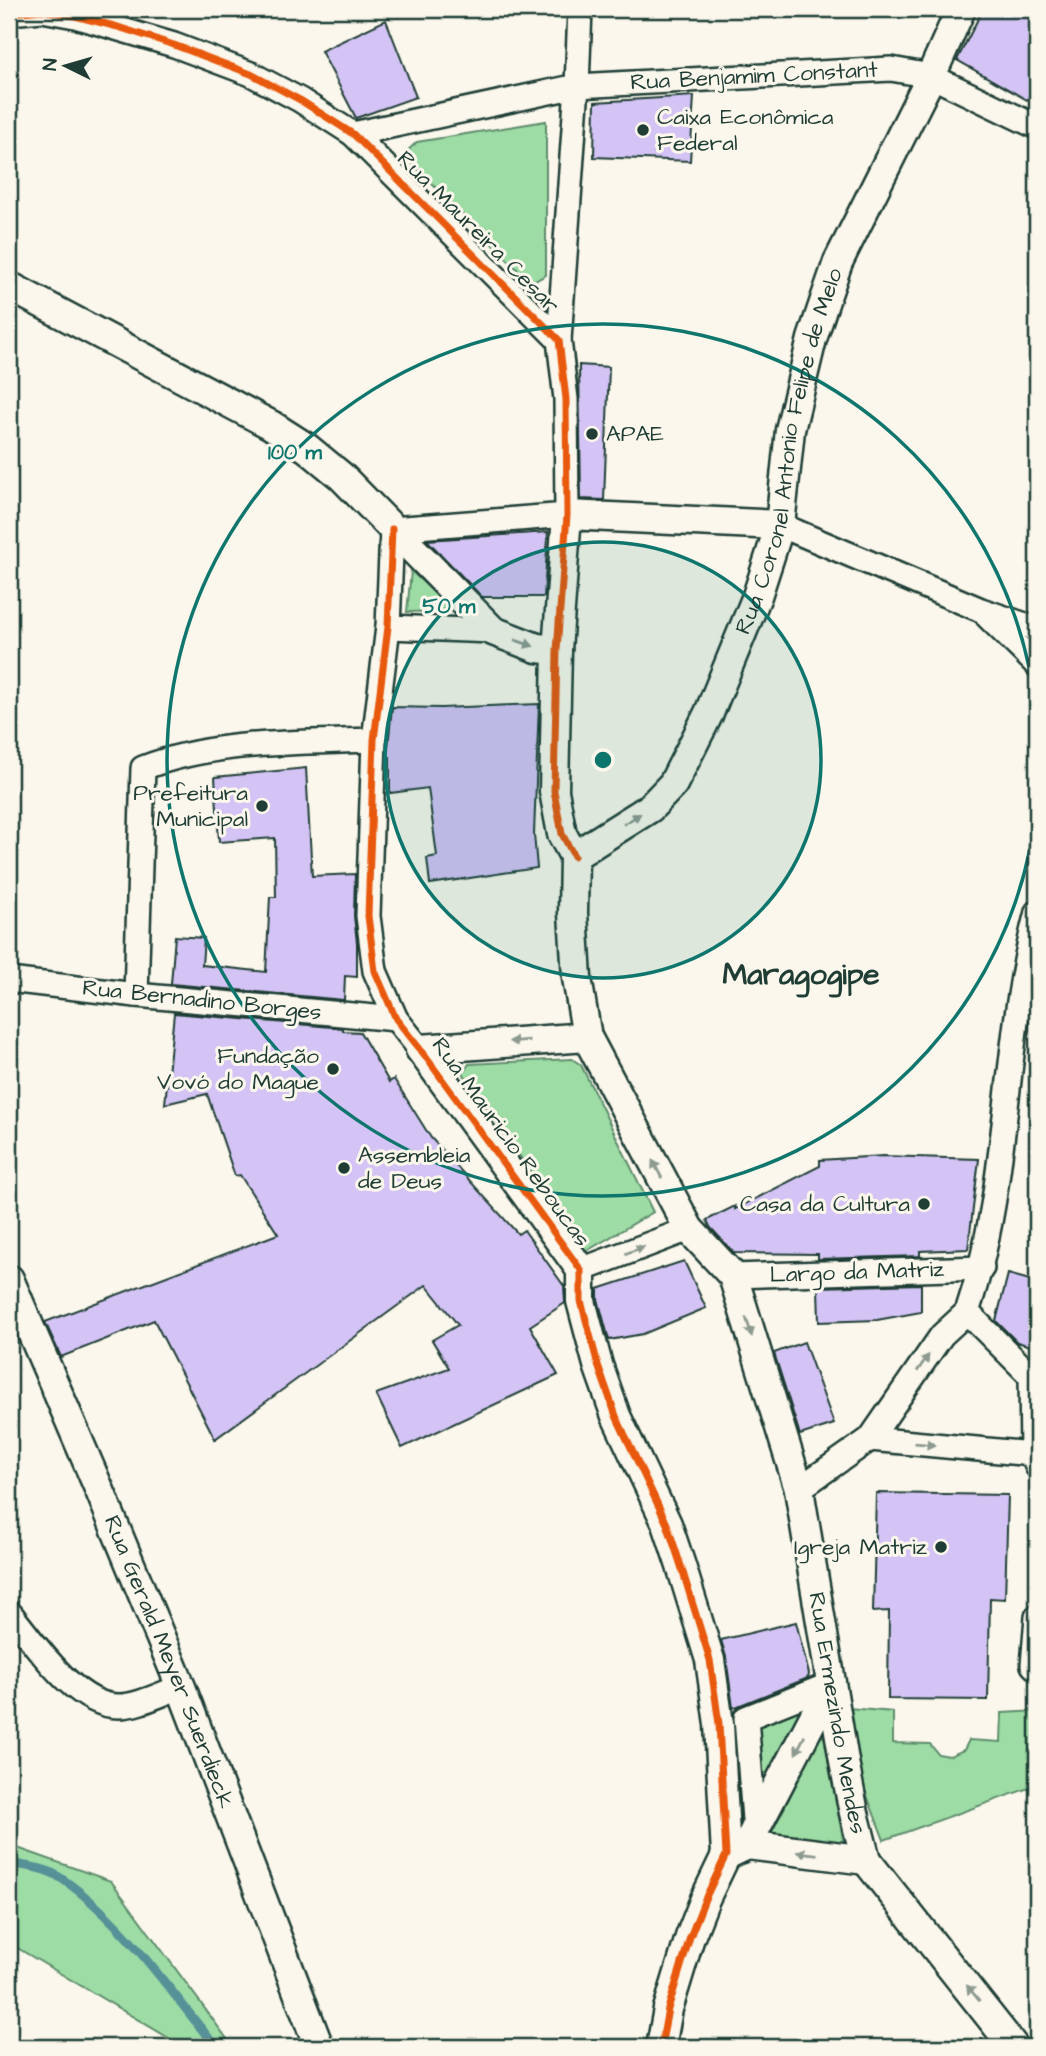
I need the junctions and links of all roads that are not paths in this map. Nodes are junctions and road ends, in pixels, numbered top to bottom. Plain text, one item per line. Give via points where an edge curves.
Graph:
1 (580, 9) edge
2 (961, 9) edge
3 (9, 13) edge
4 (931, 76) junction
5 (577, 86) junction
6 (1037, 127) edge
7 (353, 134) junction
8 (9, 286) edge
9 (559, 340) junction
10 (567, 515) junction
11 (780, 526) junction
12 (392, 529) junction
13 (981, 610) junction
14 (388, 627) junction
15 (1037, 629) edge
16 (493, 631) junction
17 (556, 650) junction
18 (1037, 665) edge
19 (374, 740) junction
20 (574, 856) junction
21 (1037, 912) edge
22 (9, 980) edge
23 (1029, 990) edge
24 (136, 995) junction
25 (396, 1019) junction
26 (587, 1037) junction
27 (420, 1049) junction
28 (689, 1229) junction
29 (982, 1268) junction
30 (581, 1270) junction
31 (733, 1276) junction
32 (9, 1279) edge
33 (967, 1312) junction
34 (1034, 1376) edge
35 (870, 1439) junction
36 (1035, 1460) edge
37 (799, 1489) junction
38 (9, 1612) edge
39 (1037, 1616) edge
40 (1037, 1670) edge
41 (831, 1684) junction
42 (181, 1687) junction
43 (743, 1844) junction
44 (866, 1860) junction
45 (319, 2047) edge
46 (661, 2047) edge
47 (1014, 2047) edge

1 - 5 street
2 - 4 street, Rua Coronel Antonio Felipe de Melo
3 - 7 street, Rua Maureira Cesar via 42,10 75,16 174,45 251,74
4 - 5 street, Rua Benjamim Constant via 891,69
4 - 6 street, Rua Benjamim Constant
4 - 11 street, Rua Coronel Antonio Felipe de Melo via 838,262 826,297 790,430
5 - 7 street, Rua Benjamim Constant
5 - 9 street
7 - 9 street, Rua Maureira Cesar
8 - 12 street via 271,425 341,476
9 - 10 street, Rua Maureira Cesar via 566,399
10 - 11 street
10 - 12 street
10 - 17 street, Rua Maureira Cesar
11 - 13 street
20 -> 11 street, Rua Coronel Antonio Felipe de Melo via 650,808 673,784 709,713
12 - 14 street, Rua Mauricio Reboucas
12 - 16 street
13 - 15 street
13 - 18 street
14 - 16 street
14 - 19 street, Rua Mauricio Reboucas
16 -> 17 street via 527,645
17 - 20 street, Rua Maureira Cesar via 554,791 562,834
19 - 24 street via 249,745 173,757 143,768
19 - 25 street, Rua Mauricio Reboucas via 368,916 374,971
20 - 26 street, Rua Ermezindo Mendes via 577,978
21 - 23 street
22 - 24 street, Rua Bernadino Borges
23 - 29 street
24 - 25 street, Rua Bernadino Borges
25 - 27 street, Rua Mauricio Reboucas
26 -> 27 street
28 -> 26 street, Rua Ermezindo Mendes
27 - 30 street, Rua Mauricio Reboucas
30 -> 28 street
28 - 31 street, Rua Ermezindo Mendes
29 - 31 street, Largo da Matriz
29 - 33 street
30 - 43 street, Rua Mauricio Reboucas via 582,1301 598,1365 616,1416 667,1524 710,1660
31 -> 37 street, Rua Ermezindo Mendes
32 - 42 street, Rua Gerald Meyer Suerdieck
33 - 34 street
35 -> 33 street via 942,1335
34 - 36 street
35 -> 36 street
35 - 37 street
37 - 41 street, Rua Ermezindo Mendes
38 - 42 street via 59,1672 98,1701 129,1704
39 - 40 street via 1033,1665
41 -> 43 street
41 - 43 street via 746,1718
41 - 44 street, Rua Ermezindo Mendes
42 - 45 street, Rua Gerald Meyer Suerdieck
44 -> 43 street
43 - 46 street, Rua Mauricio Reboucas via 705,1899 668,2008
47 -> 44 street, Rua Ermezindo Mendes

